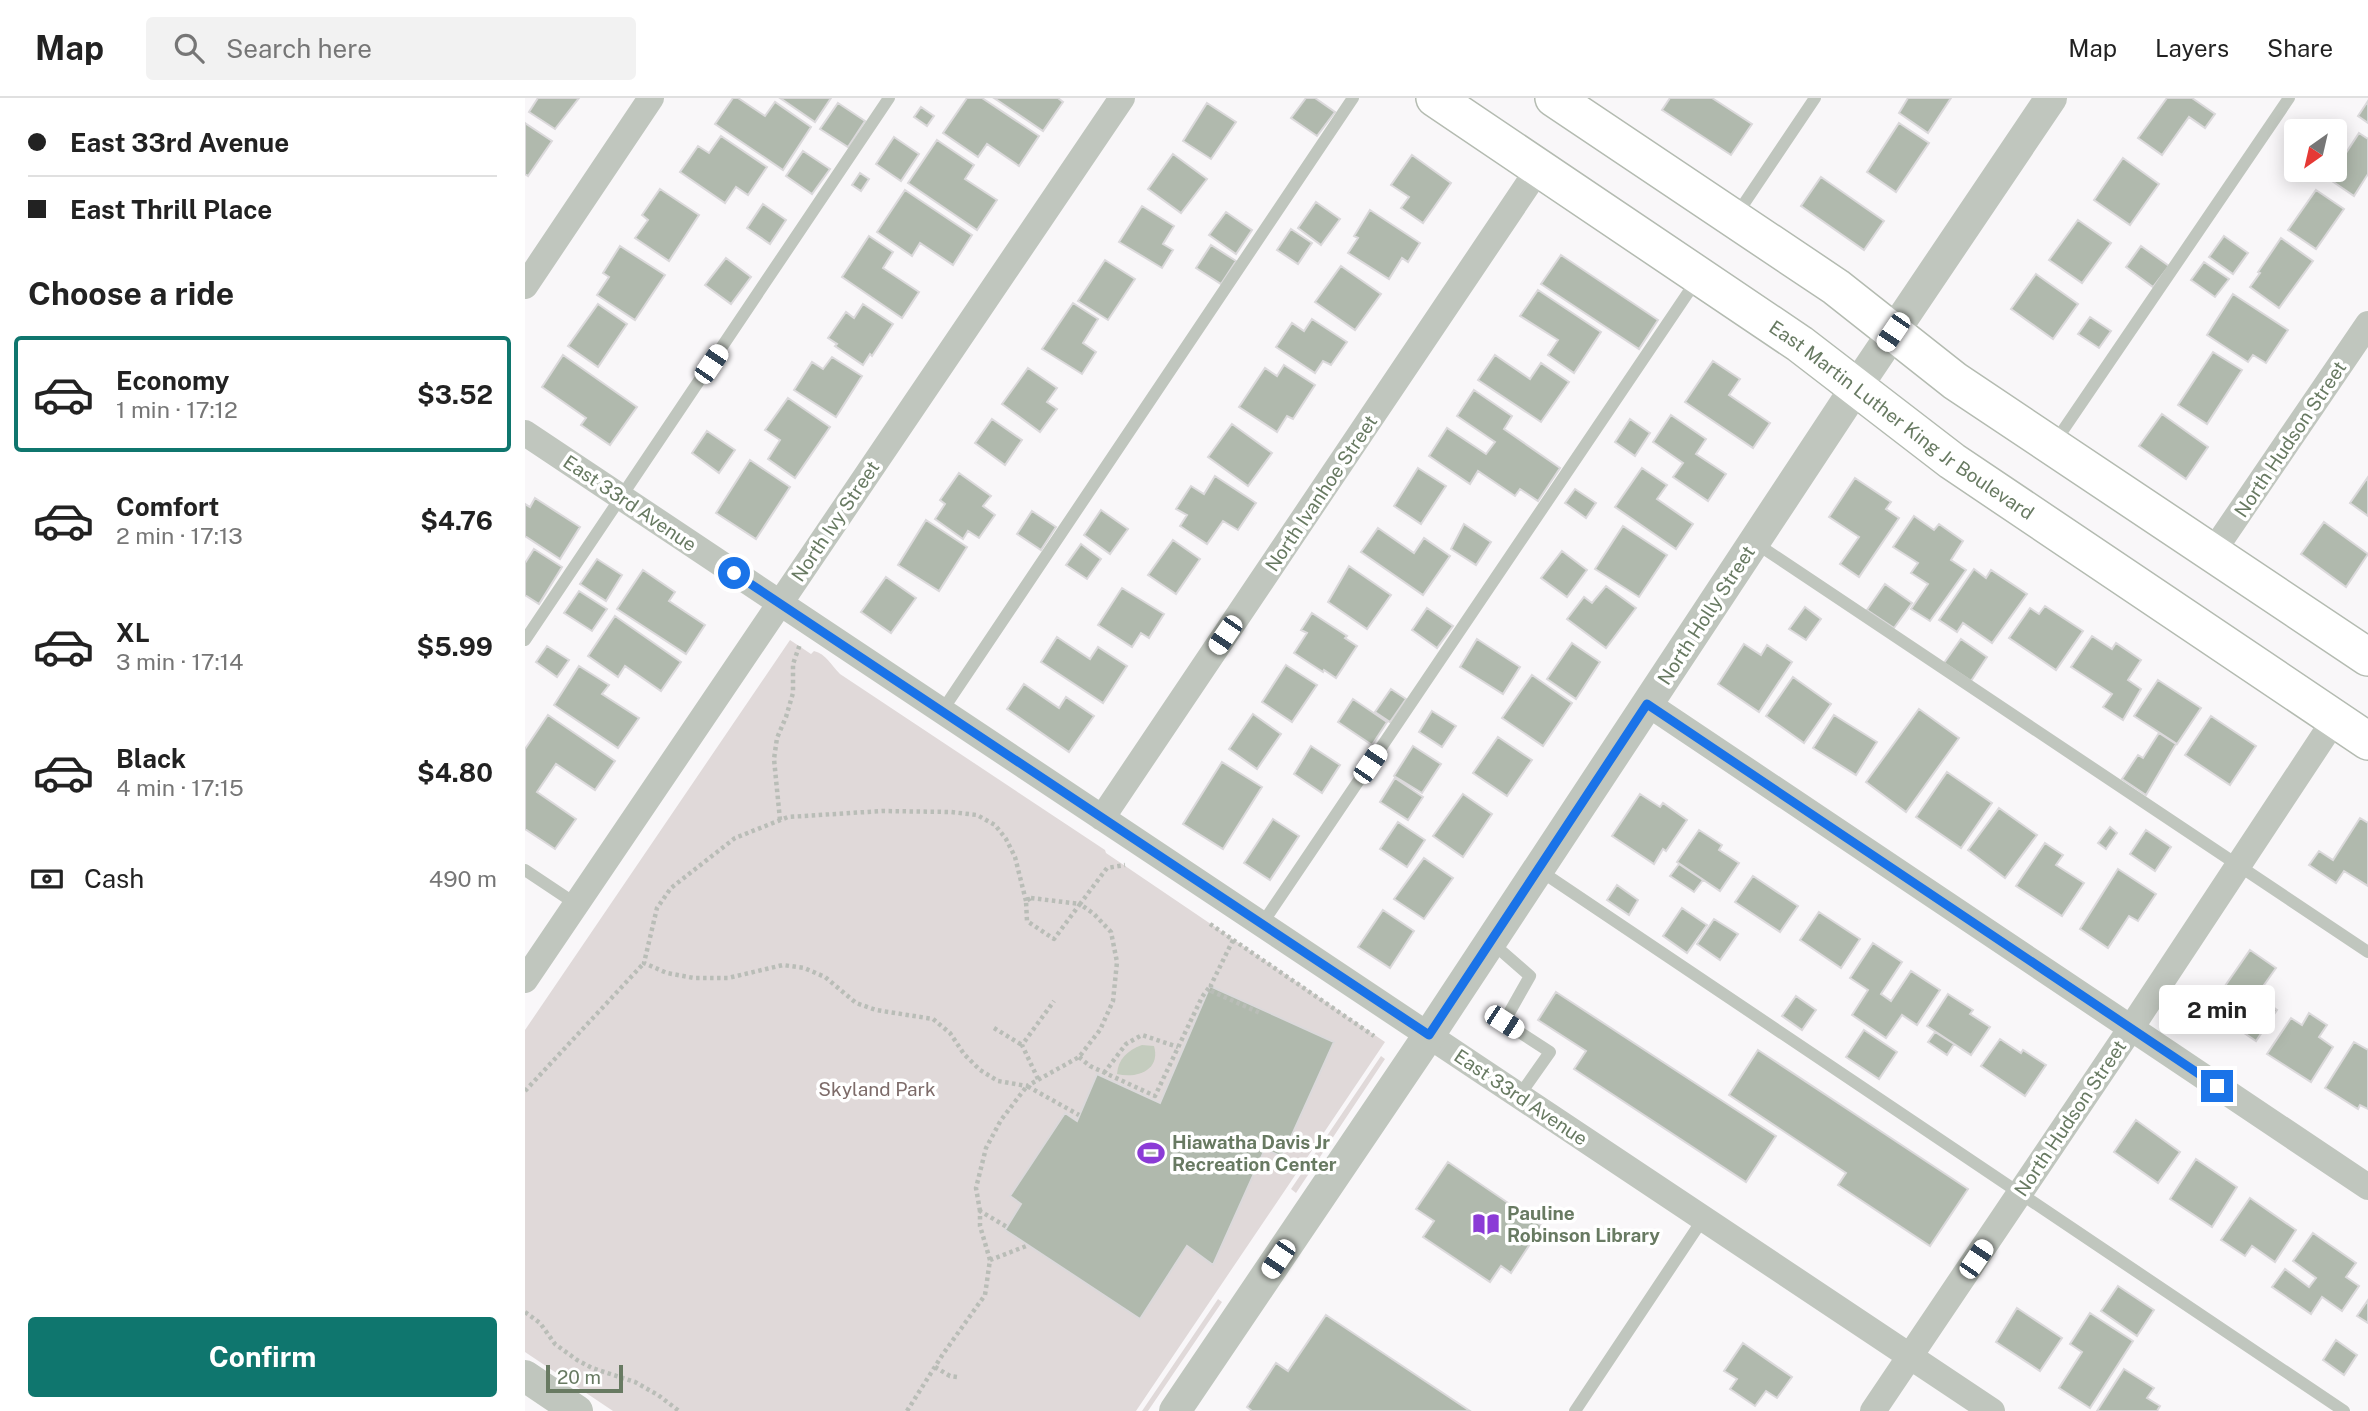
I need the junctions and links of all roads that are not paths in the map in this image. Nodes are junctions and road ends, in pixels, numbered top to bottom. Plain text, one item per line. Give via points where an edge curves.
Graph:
1 (651, 98) edge
2 (889, 98) edge
3 (1122, 98) edge
4 (1353, 98) edge
5 (1435, 98) edge
6 (1815, 98) edge
7 (2051, 98) edge
8 (2289, 98) edge
9 (1569, 102) edge
10 (1539, 168) junction
11 (1734, 219) junction
12 (1699, 276) junction
13 (525, 286) edge
14 (2368, 324) edge
15 (1893, 332) junction
16 (1855, 388) junction
17 (525, 433) edge
18 (2052, 446) junction
19 (621, 497) junction
20 (1754, 542) junction
21 (2212, 554) junction
22 (780, 603) junction
23 (525, 640) edge
24 (2368, 657) edge
25 (1647, 704) junction
26 (942, 711) junction
27 (2335, 719) junction
28 (2368, 741) edge
29 (1102, 818) junction
30 (2239, 864) junction
31 (1539, 869) junction
32 (525, 870) edge
33 (576, 904) junction
34 (1262, 924) junction
35 (1490, 942) junction
36 (2368, 951) edge
37 (525, 980) edge
38 (2131, 1028) junction
39 (1429, 1035) junction
40 (1519, 1096) junction
41 (2368, 1187) edge
42 (2019, 1194) junction
43 (1703, 1219) junction
44 (1910, 1357) junction
45 (525, 1376) edge
46 (577, 1411) edge
47 (1175, 1411) edge
48 (1574, 1411) edge
49 (1873, 1411) edge
50 (1992, 1411) edge
51 (2344, 1411) edge

1 - 13 street
2 - 19 lane
3 - 22 street, North Ivy Street
4 - 26 lane
5 - 10 main road, East Martin Luther King Jr Boulevard
6 - 11 lane
7 - 15 street, North Holly Street
8 - 18 lane
9 - 11 main road
10 - 12 main road, East Martin Luther King Jr Boulevard
10 - 29 street, North Ivanhoe Street
11 - 15 main road via 1836,287
12 - 16 main road, East Martin Luther King Jr Boulevard via 1800,344
12 - 34 lane
14 - 21 street, North Hudson Street
15 - 16 street, North Holly Street
15 - 18 main road via 1955,381
16 - 20 street, North Holly Street
16 - 27 main road, East Martin Luther King Jr Boulevard via 1952,461
17 - 19 street, East 33rd Avenue
18 - 21 main road
19 - 22 street, East 33rd Avenue
19 - 23 lane
20 - 25 street, North Holly Street
20 - 30 lane
21 - 24 main road
22 - 26 street, East 33rd Avenue
22 - 33 street, North Ivy Street
25 - 31 street, North Holly Street
25 - 38 street
26 - 29 street, East 33rd Avenue
27 - 28 main road, East Martin Luther King Jr Boulevard
27 - 30 street, North Hudson Street
29 - 34 street, East 33rd Avenue
30 - 36 lane
30 - 38 street, North Hudson Street
31 - 35 street, North Holly Street
31 - 42 lane
32 - 33 lane
33 - 37 street, North Ivy Street
34 - 39 street, East 33rd Avenue
35 - 39 street, North Holly Street
35 - 40 lane via 1530,976 1504,1022 1550,1052
38 - 41 street
38 - 42 street, North Hudson Street
39 - 40 street, East 33rd Avenue
39 - 47 street, North Holly Street
40 - 43 street, East 33rd Avenue
42 - 44 street, North Hudson Street
42 - 51 lane
43 - 44 street, East 33rd Avenue
43 - 48 lane
44 - 49 street, North Hudson Street
44 - 50 street, East 33rd Avenue
45 - 46 street

